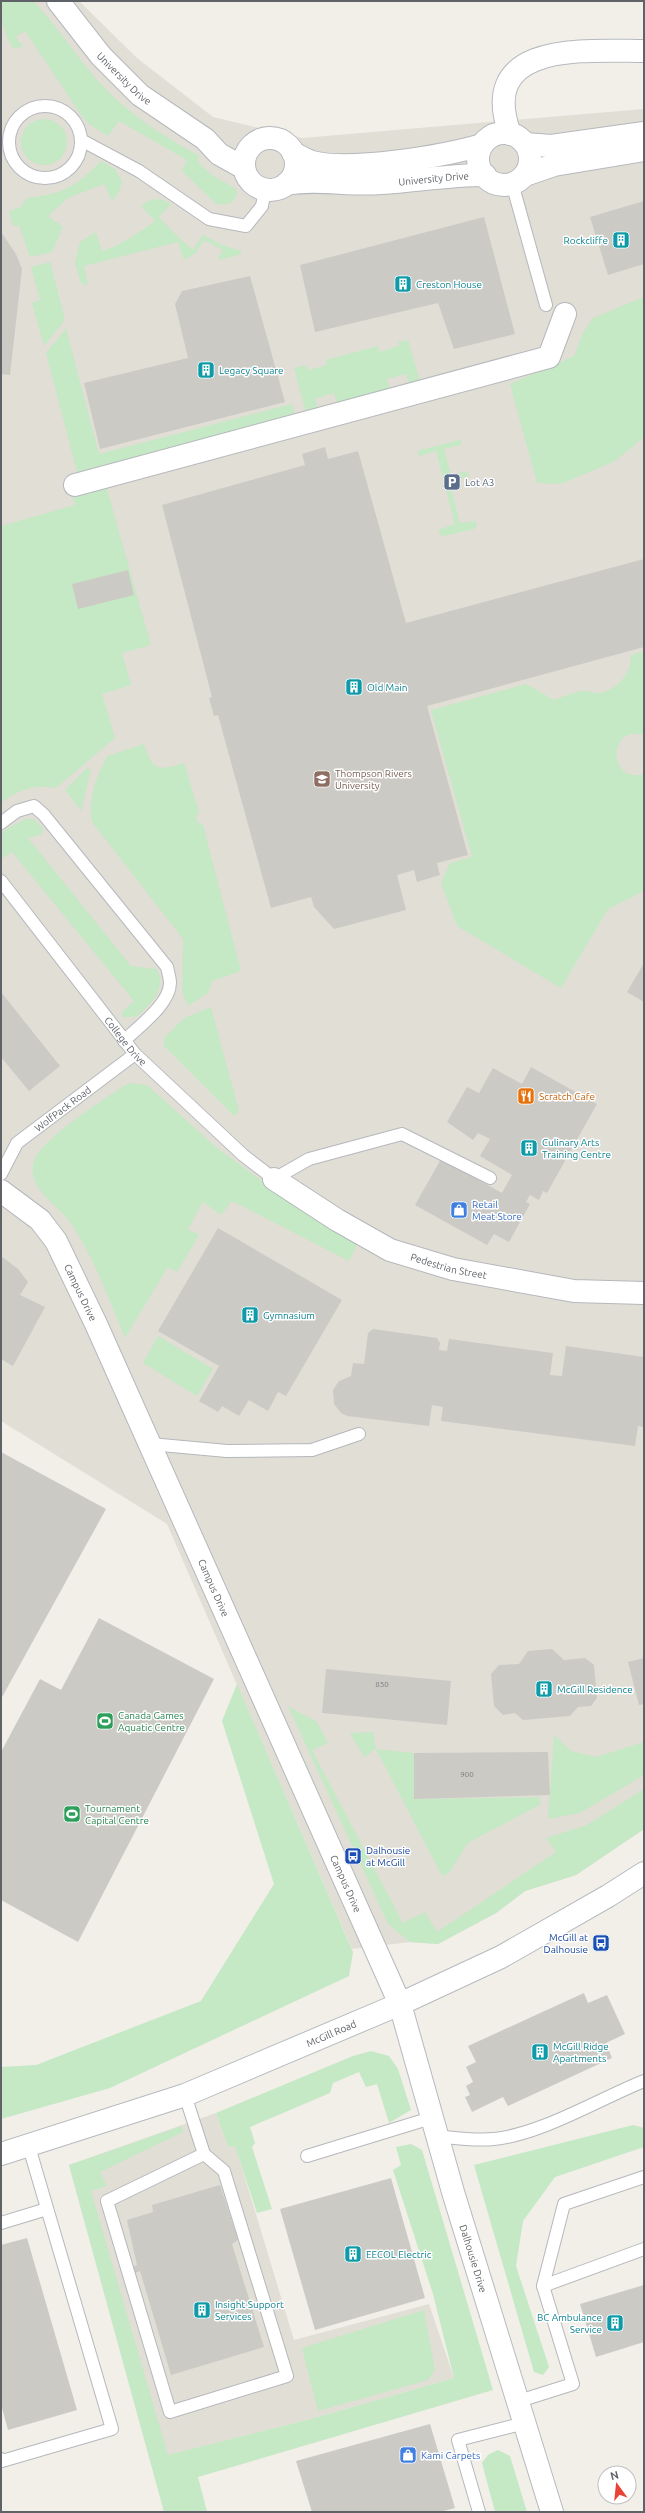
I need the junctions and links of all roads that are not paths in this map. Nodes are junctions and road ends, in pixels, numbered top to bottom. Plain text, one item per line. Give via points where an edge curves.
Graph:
1 (58, 1) edge
2 (644, 51) edge
3 (644, 133) edge
4 (205, 139) junction
5 (518, 139) junction
6 (81, 140) junction
7 (482, 145) junction
8 (251, 146) junction
9 (644, 150) edge
10 (293, 153) junction
11 (244, 168) junction
12 (484, 175) junction
13 (519, 179) junction
14 (286, 184) junction
15 (265, 190) junction
16 (555, 309) joint
17 (75, 485) dead end
18 (1, 823) edge
19 (1, 881) edge
20 (124, 1041) junction
21 (135, 1054) junction
22 (1, 1174) edge
23 (490, 1178) dead end
24 (274, 1179) junction
25 (1, 1192) edge
26 (644, 1293) edge
27 (359, 1434) dead end
28 (150, 1444) junction
29 (644, 1873) edge
30 (400, 2004) junction
31 (644, 2081) edge
32 (186, 2095) junction
33 (434, 2127) junction
34 (29, 2147) junction
35 (1, 2154) edge
36 (204, 2154) junction
37 (307, 2156) dead end
38 (644, 2177) edge
39 (47, 2209) junction
40 (1, 2223) edge
41 (644, 2249) edge
42 (543, 2286) junction
43 (519, 2401) junction
44 (525, 2423) junction
45 (1, 2459) edge
46 (479, 2512) edge
47 (552, 2512) edge

1 - 4 street, University Drive via 100,56 140,95
2 - 5 street via 568,51 538,58 522,67 508,83 503,115
3 - 5 street via 551,146
4 - 8 street, University Drive
4 - 11 street, University Drive via 219,154
5 - 7 street via 495,135
5 - 13 street via 530,158
6 - 6 lane via 79,130 67,114 59,109 38,107 20,116 8,137 13,161 21,170 44,179 66,172 75,163 80,152
6 - 15 lane via 139,170 209,219 246,226 262,206
7 - 10 street via 453,154 334,165 312,162
7 - 12 street via 479,161
8 - 10 street via 262,140 274,139 285,144
8 - 11 street via 246,154
9 - 13 street via 554,165
10 - 14 street via 295,170
11 - 15 street via 251,182
12 - 13 street via 498,184
12 - 14 street, University Drive via 456,175 379,184 307,180
13 - 16 lane
14 - 15 street via 280,188
16 - 17 street via 549,357
18 - 20 lane via 17,811 34,806 167,967 170,983 166,996 156,1012
19 - 20 lane, College Drive
20 - 21 lane, College Drive
21 - 22 lane, WolfPack Road via 17,1144
21 - 24 lane, College Drive via 242,1155
23 - 24 lane via 402,1134 309,1159
24 - 26 street, Pedestrian Street via 390,1250 453,1269 568,1290
25 - 28 street, Campus Drive via 40,1220 56,1241
27 - 28 lane via 312,1450 227,1451
28 - 30 street, Campus Drive
29 - 30 street, McGill Road via 501,1956
30 - 32 street, McGill Road
30 - 33 street, Dalhousie Drive
31 - 33 lane via 579,2111 496,2139 472,2140
32 - 34 street, McGill Road
32 - 36 lane
33 - 37 lane
33 - 43 street, Dalhousie Drive
34 - 35 street, McGill Road
34 - 39 lane
36 - 36 lane via 224,2171 287,2376 170,2412 107,2201
38 - 42 lane via 564,2204
39 - 40 lane
39 - 45 lane via 112,2429 2,2461
41 - 42 lane
42 - 43 lane via 573,2384
43 - 44 street, Dalhousie Drive
44 - 46 lane via 458,2440
44 - 47 street, Dalhousie Drive

